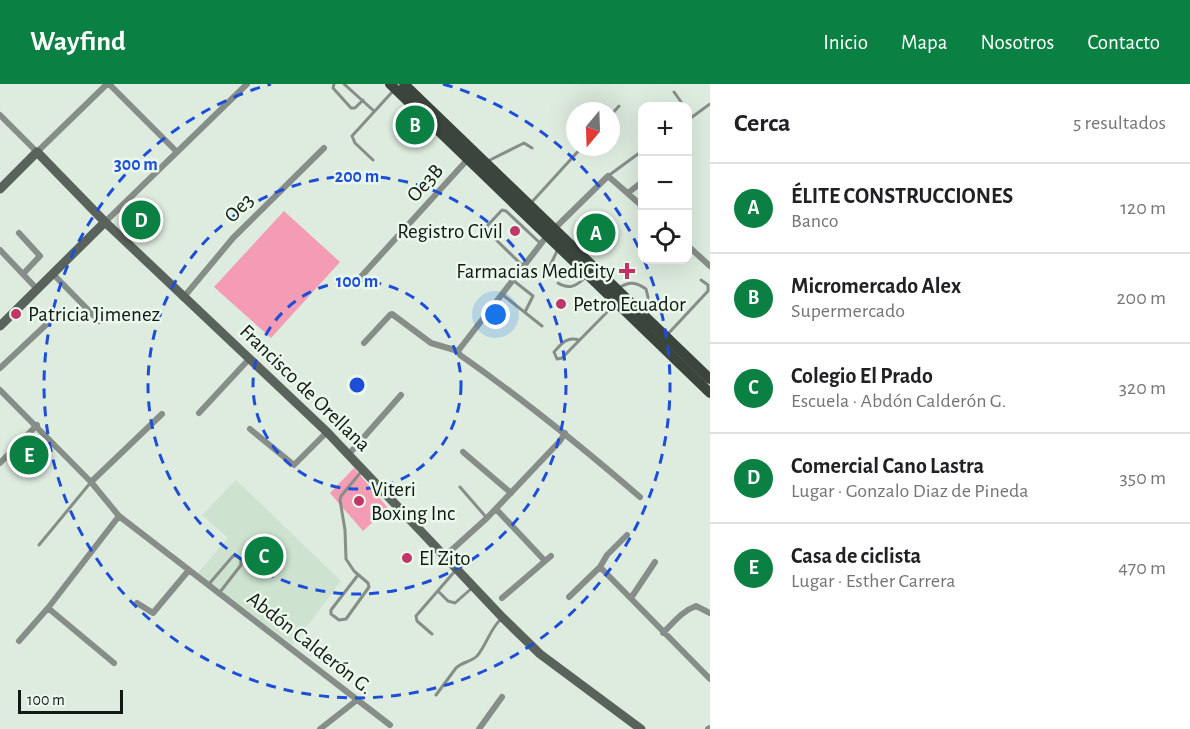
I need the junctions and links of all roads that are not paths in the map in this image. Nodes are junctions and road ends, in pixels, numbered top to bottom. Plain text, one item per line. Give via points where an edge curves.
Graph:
1 (108, 84) edge
2 (247, 84) edge
3 (334, 84) edge
4 (344, 84) edge
5 (397, 85) edge
6 (674, 92) dead end
7 (363, 100) junction
8 (681, 102) edge
9 (710, 104) edge
10 (374, 111) junction
11 (0, 115) edge
12 (692, 116) edge
13 (324, 148) dead end
14 (532, 148) dead end
15 (37, 152) junction
16 (177, 152) junction
17 (638, 154) edge
18 (574, 156) edge
19 (468, 159) junction
20 (373, 160) dead end
21 (487, 162) junction
22 (608, 176) junction
23 (638, 185) edge
24 (0, 189) edge
25 (628, 193) junction
26 (638, 202) edge
27 (530, 204) junction
28 (105, 222) junction
29 (19, 233) dead end
30 (548, 237) junction
31 (559, 247) junction
32 (0, 250) edge
33 (692, 250) edge
34 (709, 262) edge
35 (524, 266) junction
36 (24, 274) junction
37 (53, 274) junction
38 (549, 274) dead end
39 (588, 275) junction
40 (512, 280) junction
41 (701, 280) dead end
42 (357, 281) dead end
43 (558, 283) dead end
44 (37, 289) junction
45 (617, 290) junction
46 (501, 294) junction
47 (183, 298) junction
48 (616, 302) junction
49 (525, 312) junction
50 (643, 316) junction
51 (99, 321) dead end
52 (49, 322) dead end
53 (0, 326) edge
54 (542, 326) dead end
55 (666, 336) junction
56 (579, 340) junction
57 (364, 343) dead end
58 (458, 351) junction
59 (250, 358) junction
60 (0, 368) edge
61 (710, 379) edge
62 (0, 390) edge
63 (710, 393) edge
64 (401, 395) dead end
65 (199, 413) dead end
66 (162, 414) dead end
67 (37, 425) junction
68 (250, 429) dead end
69 (327, 432) junction
70 (565, 433) junction
71 (463, 452) dead end
72 (349, 454) junction
73 (0, 463) edge
74 (364, 470) junction
75 (91, 482) junction
76 (460, 487) dead end
77 (511, 493) junction
78 (640, 498) dead end
79 (496, 509) junction
80 (119, 516) junction
81 (487, 518) junction
82 (627, 535) dead end
83 (39, 545) dead end
84 (445, 556) junction
85 (655, 562) dead end
86 (600, 567) junction
87 (457, 569) junction
88 (189, 570) junction
89 (358, 575) junction
90 (208, 585) junction
91 (473, 586) junction
92 (438, 591) junction
93 (219, 593) junction
94 (569, 597) dead end
95 (502, 598) dead end
96 (631, 598) junction
97 (137, 603) dead end
98 (48, 608) junction
99 (710, 613) edge
100 (502, 618) junction
101 (663, 633) junction
102 (432, 634) dead end
103 (19, 641) dead end
104 (114, 663) dead end
105 (710, 679) edge
106 (436, 695) dead end
107 (502, 697) dead end
108 (357, 700) junction
109 (390, 725) dead end
110 (320, 729) edge
111 (479, 729) edge
112 (641, 729) edge

1 - 15 street
1 - 16 street
2 - 16 street
3 - 7 lane via 333,88 351,108
4 - 7 lane
5 - 10 lane
5 - 19 main road
5 - 21 main road
6 - 8 lane
7 - 10 lane
9 - 12 lane
10 - 20 lane via 351,138
11 - 15 street, Francisco de Orellana
13 - 47 street, Oe3 via 233,237
14 - 21 lane via 524,142
15 - 24 street
15 - 28 street, Francisco de Orellana
16 - 28 street
17 - 22 lane
18 - 27 lane
19 - 30 main road
19 - 42 street, Oe3B
21 - 27 main road
22 - 25 street
22 - 30 street
23 - 25 street
25 - 26 street
27 - 30 main road
28 - 37 street
28 - 47 street, Francisco de Orellana
29 - 36 street via 40,256
30 - 31 main road
30 - 35 street
30 - 35 lane via 504,210 488,225 486,230
30 - 45 main road
31 - 38 lane
31 - 39 main road
32 - 36 street
33 - 34 street
35 - 40 street
36 - 44 street
37 - 44 street
37 - 51 street
39 - 43 lane via 575,286
39 - 48 main road
40 - 46 street
40 - 49 lane via 533,296
41 - 55 lane via 708,285 708,291
44 - 53 street
45 - 50 main road
45 - 50 lane via 633,282 646,289
46 - 49 lane
46 - 58 street
47 - 59 street, Francisco de Orellana
48 - 56 lane
48 - 63 main road
49 - 54 lane
50 - 55 main road
52 - 60 street
55 - 61 main road
56 - 56 lane via 562,358 557,359 554,354 560,345 571,338
57 - 58 street via 393,314 431,343
58 - 70 street
59 - 65 street
59 - 69 street, Francisco de Orellana
62 - 67 street, Abdón Calderón G.
64 - 72 street
66 - 75 street
67 - 73 street
67 - 75 street, Abdón Calderón G.
68 - 69 street via 294,465
69 - 72 street, Francisco de Orellana
70 - 77 street
70 - 78 street
71 - 77 street
72 - 74 street, Francisco de Orellana
74 - 84 street, Francisco de Orellana
74 - 89 lane via 340,500 346,559
75 - 80 street, Abdón Calderón G.
75 - 83 lane
76 - 81 lane
77 - 79 street
79 - 81 street
79 - 95 street via 548,558
80 - 88 street, Abdón Calderón G.
80 - 98 street
81 - 84 street
82 - 86 street
84 - 87 street, Francisco de Orellana
85 - 96 street
86 - 94 street
86 - 96 street
87 - 91 street, Francisco de Orellana
87 - 92 lane
88 - 90 street, Abdón Calderón G.
88 - 97 street via 153,613
89 - 89 lane via 368,583 368,591 346,619 339,620 331,610
90 - 93 street, Abdón Calderón G.
90 - 93 lane via 237,555 241,565
91 - 92 lane via 455,603
91 - 100 street, Francisco de Orellana
92 - 102 lane via 416,618
93 - 108 street, Abdón Calderón G.
96 - 101 street
98 - 103 street
98 - 104 street
99 - 101 street via 696,606 690,608
100 - 106 lane via 475,659 456,668
100 - 112 street, Francisco de Orellana via 540,654
101 - 105 street
107 - 111 street
108 - 109 street, Abdón Calderón G.
108 - 110 street

